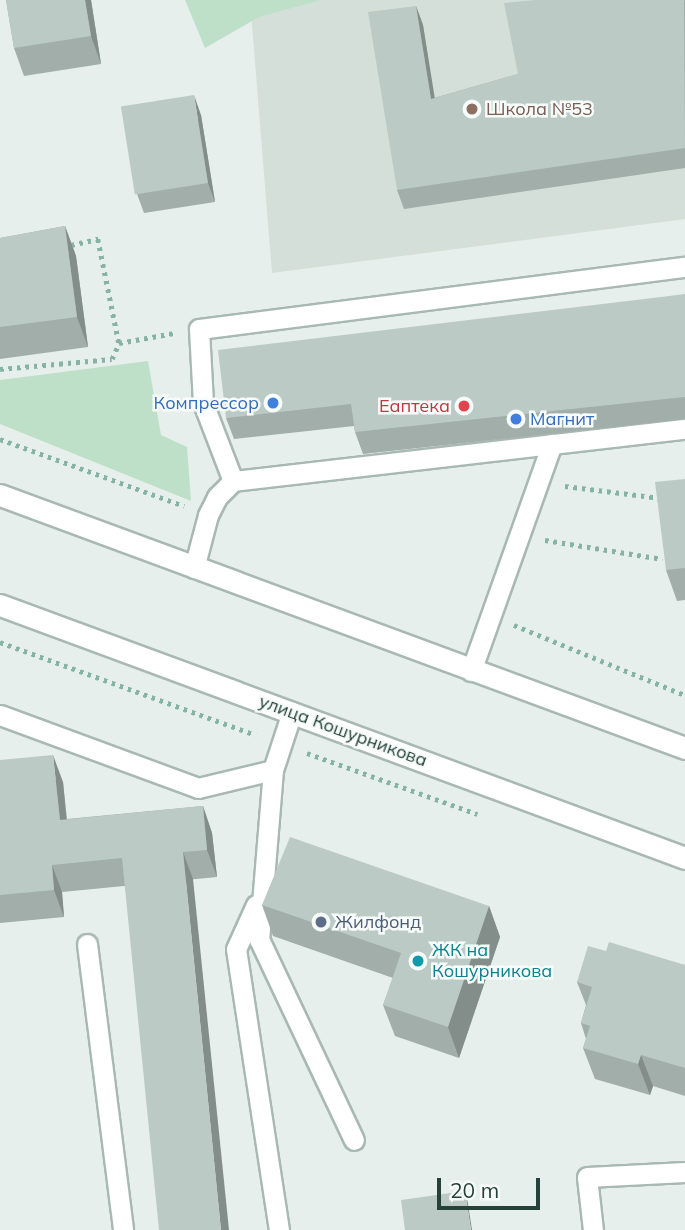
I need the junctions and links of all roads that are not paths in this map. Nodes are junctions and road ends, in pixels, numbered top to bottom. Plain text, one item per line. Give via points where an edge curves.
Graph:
1 (685, 267) edge
2 (685, 429) edge
3 (552, 444) junction
4 (233, 481) junction
5 (0, 495) edge
6 (194, 568) junction
7 (0, 605) edge
8 (471, 671) junction
9 (292, 712) junction
10 (0, 715) edge
11 (685, 748) edge
12 (273, 770) junction
13 (685, 858) edge
14 (262, 892) junction
15 (88, 944) dead end
16 (354, 1140) dead end
17 (685, 1172) edge
18 (123, 1230) edge
19 (279, 1230) edge
20 (593, 1230) edge

1 - 4 lane via 199,329 203,403
2 - 3 lane
3 - 4 lane
3 - 8 lane
4 - 6 lane via 208,515
5 - 6 main road
6 - 8 main road
7 - 9 main road, улица Кошурникова
8 - 11 main road
9 - 12 lane
9 - 13 main road, улица Кошурникова
10 - 12 lane via 198,788
12 - 14 lane
14 - 16 lane via 259,939
14 - 19 lane via 236,949
15 - 18 lane
17 - 20 lane via 587,1177

